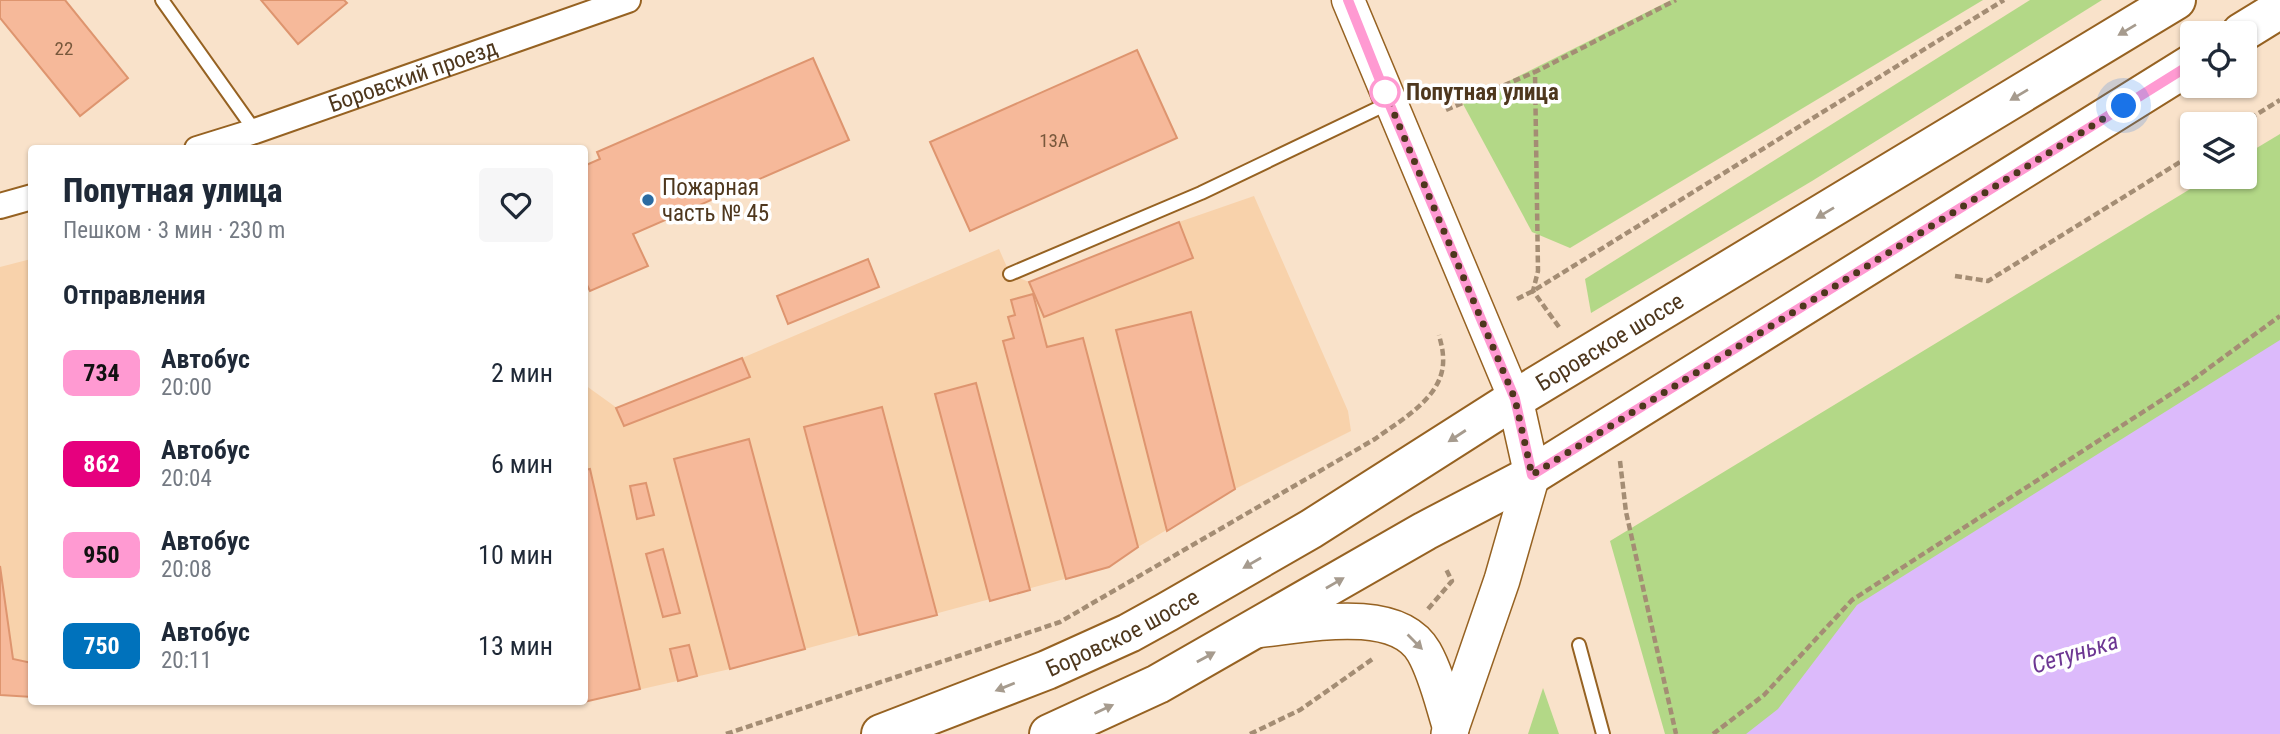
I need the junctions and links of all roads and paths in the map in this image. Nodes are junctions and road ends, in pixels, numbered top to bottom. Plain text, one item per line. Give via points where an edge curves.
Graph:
1 (162, 0) edge
2 (628, 0) edge
3 (1348, 0) edge
4 (1676, 0) edge
5 (2004, 0) edge
6 (2176, 0) edge
7 (2280, 9) edge
8 (2257, 23) edge
9 (2180, 71) edge
10 (1535, 72) junction
11 (2280, 100) edge
12 (1389, 103) junction
13 (1446, 110) dead end
14 (2257, 114) edge
15 (255, 131) junction
16 (210, 145) edge
17 (2180, 162) edge
18 (28, 198) edge
19 (0, 206) edge
20 (1010, 274) dead end
21 (1955, 276) dead end
22 (1533, 291) junction
23 (1517, 299) dead end
24 (2280, 316) edge
25 (1559, 327) dead end
26 (1440, 335) dead end
27 (1515, 399) junction
28 (1620, 451) dead end
29 (1532, 475) junction
30 (1445, 567) dead end
31 (1426, 612) dead end
32 (1255, 630) junction
33 (1580, 645) dead end
34 (1380, 654) dead end
35 (1450, 732) edge
36 (726, 734) edge
37 (881, 734) edge
38 (1049, 734) edge
39 (1250, 734) edge
40 (1603, 734) edge
41 (1676, 734) edge
42 (1713, 734) edge

1 - 15 lane
2 - 15 street, Боровский проезд
3 - 12 street
4 - 10 path
5 - 22 path
6 -> 27 main road, Боровское шоссе
7 - 8 main road
9 - 29 main road
10 - 13 path
10 - 22 path via 1538,271
11 - 14 path
12 - 20 lane via 1201,193
12 - 27 street
15 - 16 street, Боровский проезд
17 - 21 path via 1989,281
18 - 19 street
22 - 23 path
22 - 25 path
24 - 42 path via 2191,381 1852,600 1764,695
26 - 36 path via 1444,359 1439,382 1423,403 1395,425 1060,622
27 - 29 main road
27 -> 37 main road, Боровское шоссе via 1311,529 1129,633
28 - 41 path via 1626,512
32 -> 29 main road
29 - 35 main road
30 - 31 path via 1452,581
32 -> 35 main road via 1360,620 1404,632 1427,658
38 -> 32 main road via 1158,684
33 - 40 lane
34 - 39 path via 1300,710

